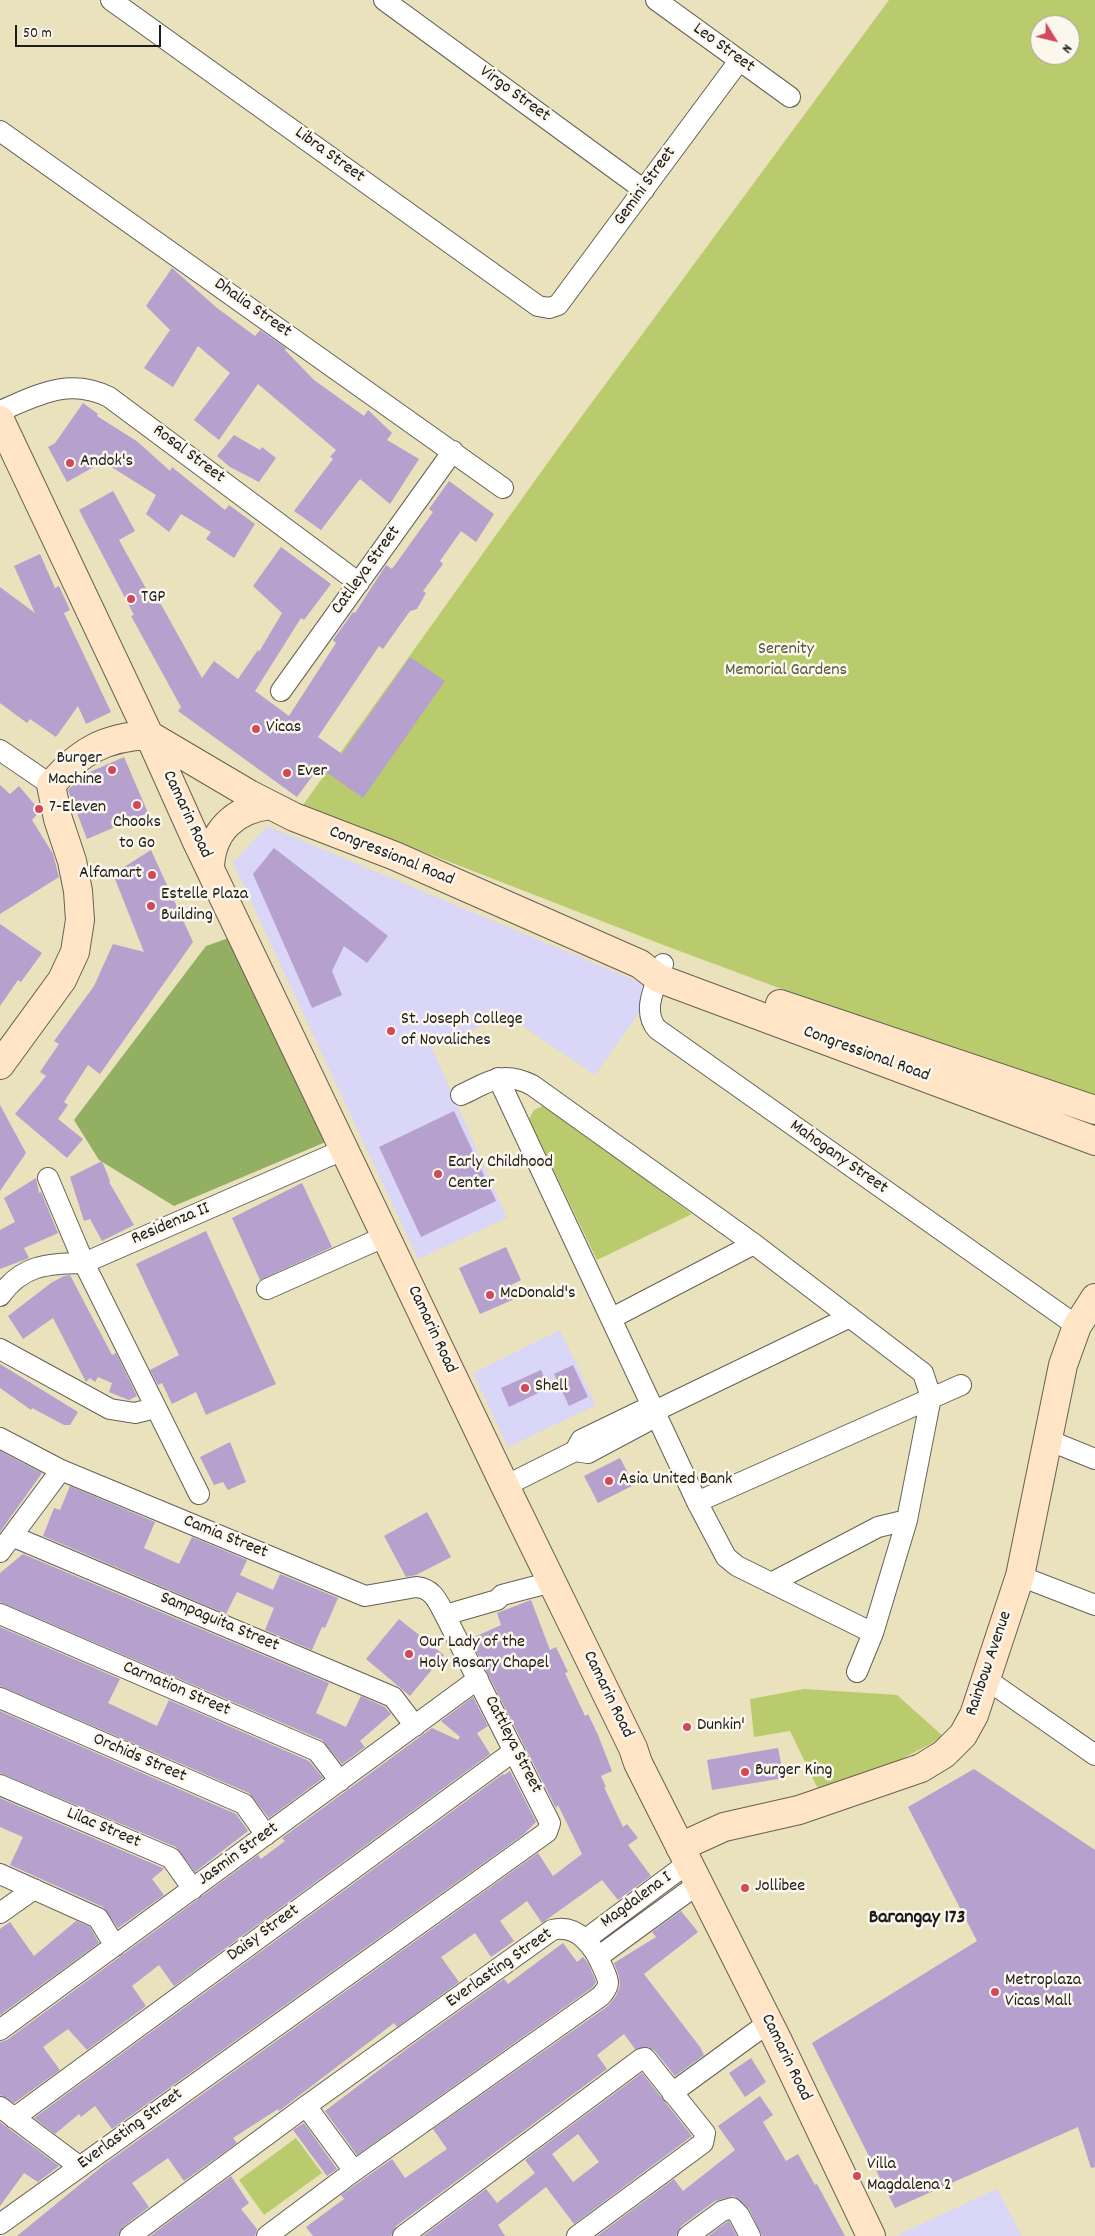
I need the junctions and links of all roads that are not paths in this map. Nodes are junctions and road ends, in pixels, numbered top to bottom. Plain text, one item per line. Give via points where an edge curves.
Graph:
1 (111, 0) edge
2 (384, 0) edge
3 (656, 0) edge
4 (738, 61) junction
5 (790, 97) dead end
6 (0, 131) edge
7 (644, 190) junction
8 (549, 308) joint
9 (0, 411) edge
10 (0, 420) edge
11 (453, 451) junction
12 (503, 488) dead end
13 (359, 582) junction
14 (281, 691) dead end
15 (149, 735) junction
16 (0, 750) edge
17 (51, 784) junction
18 (260, 799) junction
19 (197, 842) junction
20 (210, 868) junction
21 (654, 969) junction
22 (0, 1065) edge
23 (498, 1078) junction
24 (461, 1095) dead end
25 (1095, 1110) edge
26 (1095, 1141) edge
27 (345, 1149) junction
28 (48, 1178) dead end
29 (386, 1236) junction
30 (754, 1244) junction
31 (84, 1263) junction
32 (267, 1289) dead end
33 (0, 1296) edge
34 (1089, 1310) edge
35 (850, 1317) junction
36 (612, 1318) junction
37 (0, 1349) edge
38 (961, 1385) dead end
39 (931, 1397) junction
40 (155, 1408) junction
41 (655, 1411) junction
42 (0, 1438) edge
43 (1048, 1440) junction
44 (1095, 1459) edge
45 (61, 1470) junction
46 (505, 1486) junction
47 (200, 1494) dead end
48 (697, 1502) junction
49 (908, 1520) junction
50 (12, 1536) junction
51 (0, 1552) edge
52 (1020, 1576) junction
53 (771, 1583) junction
54 (554, 1585) junction
55 (1095, 1605) edge
56 (0, 1614) edge
57 (445, 1615) junction
58 (872, 1633) junction
59 (857, 1672) dead end
60 (478, 1679) junction
61 (986, 1679) junction
62 (0, 1698) edge
63 (415, 1726) junction
64 (514, 1751) junction
65 (1095, 1755) edge
66 (340, 1781) junction
67 (0, 1785) edge
68 (550, 1822) joint
69 (266, 1835) junction
70 (689, 1865) junction
71 (0, 1874) edge
72 (34, 1889) junction
73 (193, 1889) junction
74 (0, 1913) edge
75 (586, 1939) junction
76 (115, 1946) junction
77 (598, 1957) junction
78 (768, 2023) junction
79 (0, 2030) edge
80 (672, 2093) junction
81 (306, 2106) junction
82 (7, 2113) edge
83 (80, 2167) junction
84 (354, 2171) junction
85 (4, 2215) edge
86 (130, 2236) edge
87 (268, 2236) edge
88 (404, 2236) edge
89 (577, 2236) edge
90 (688, 2236) edge
91 (750, 2236) edge
92 (871, 2236) edge

1 - 8 street, Libra Street via 538,306
2 - 7 street, Virgo Street
3 - 4 street, Leo Street
4 - 5 street, Leo Street
4 - 7 street, Gemini Street
6 - 11 street, Dhalia Street
7 - 8 street, Gemini Street via 558,305
9 - 13 street, Rosal Street via 70,387 97,391
10 - 15 main road, Camarin Road
11 - 12 street, Dhalia Street
11 - 13 street, Catlleya Street
13 - 14 street, Catlleya Street
15 - 17 main road via 124,736 93,748 70,764
15 - 18 main road, Congressional Road
15 - 19 main road, Camarin Road
16 - 17 street
17 - 22 main road via 78,891 80,920 75,952 62,980
18 - 19 main road via 228,803 210,820
18 - 20 main road via 224,827 213,846
18 - 21 main road, Congressional Road via 294,817 395,856
19 - 20 main road, Camarin Road
20 - 27 main road, Camarin Road
21 - 25 main road, Congressional Road
21 - 26 main road, Congressional Road
21 - 34 street, Mahogany Street via 649,1008 651,1022 657,1028
23 - 24 street
23 - 30 street via 516,1077 532,1085
23 - 36 street
27 - 29 main road, Camarin Road
27 - 31 street, Residenza II
28 - 31 street
29 - 32 street
29 - 46 main road, Camarin Road
30 - 35 street
30 - 36 street
31 - 33 street, Residenza II via 50,1264 29,1270 11,1281
31 - 40 street
34 - 43 main road, Rainbow Avenue via 1063,1364
35 - 39 street via 923,1373
35 - 41 street
36 - 41 street
37 - 40 street via 110,1409 135,1412
38 - 39 street
39 - 48 street
39 - 49 street
40 - 47 street
41 - 46 street via 643,1410 588,1436 575,1451
41 - 48 street
42 - 45 street, Camia Street
43 - 44 street
43 - 52 main road, Rainbow Avenue
45 - 50 street
45 - 57 street, Camia Street via 366,1596 424,1588 436,1599
46 - 54 main road, Camarin Road
48 - 53 street via 726,1557
49 - 53 street via 878,1527
49 - 58 street
50 - 51 street
50 - 63 street, Sampaguita Street via 393,1697
52 - 55 street
52 - 61 main road, Rainbow Avenue
53 - 58 street
54 - 57 street via 502,1595 497,1600
54 - 70 main road, Camarin Road
56 - 66 street, Carnation Street via 317,1751
57 - 60 street, Cattleya Street
58 - 59 street
60 - 63 street, Jasmin Street
60 - 64 street, Cattleya Street
61 - 65 street
61 - 70 main road, Rainbow Avenue via 974,1715 963,1735 944,1754 921,1768 799,1810 724,1827
62 - 69 street, Orchids Street via 244,1804
63 - 66 street, Jasmin Street
64 - 68 street, Cattleya Street
64 - 82 street, Daisy Street
66 - 69 street, Jasmin Street
67 - 73 street, Lilac Street via 171,1858
68 - 83 street, Everlasting Street via 547,1832
69 - 73 street, Jasmin Street
70 - 75 street, Magdalena I
70 - 77 street, Magdalena I
70 - 78 main road, Camarin Road
71 - 72 street
72 - 74 street
72 - 76 street via 98,1918
73 - 76 street, Jasmin Street
75 - 77 street
75 - 81 street, Everlasting Street via 560,1928 552,1930
76 - 79 street, Jasmin Street
77 - 84 street via 609,1982 601,1996
78 - 80 street
78 - 92 main road, Camarin Road
80 - 88 street via 650,2061 641,2059
80 - 89 street via 705,2133 703,2143
81 - 84 street
81 - 86 street, Everlasting Street
82 - 83 street
83 - 85 street, Everlasting Street
84 - 87 street
90 - 91 street via 722,2211 732,2208 740,2215

